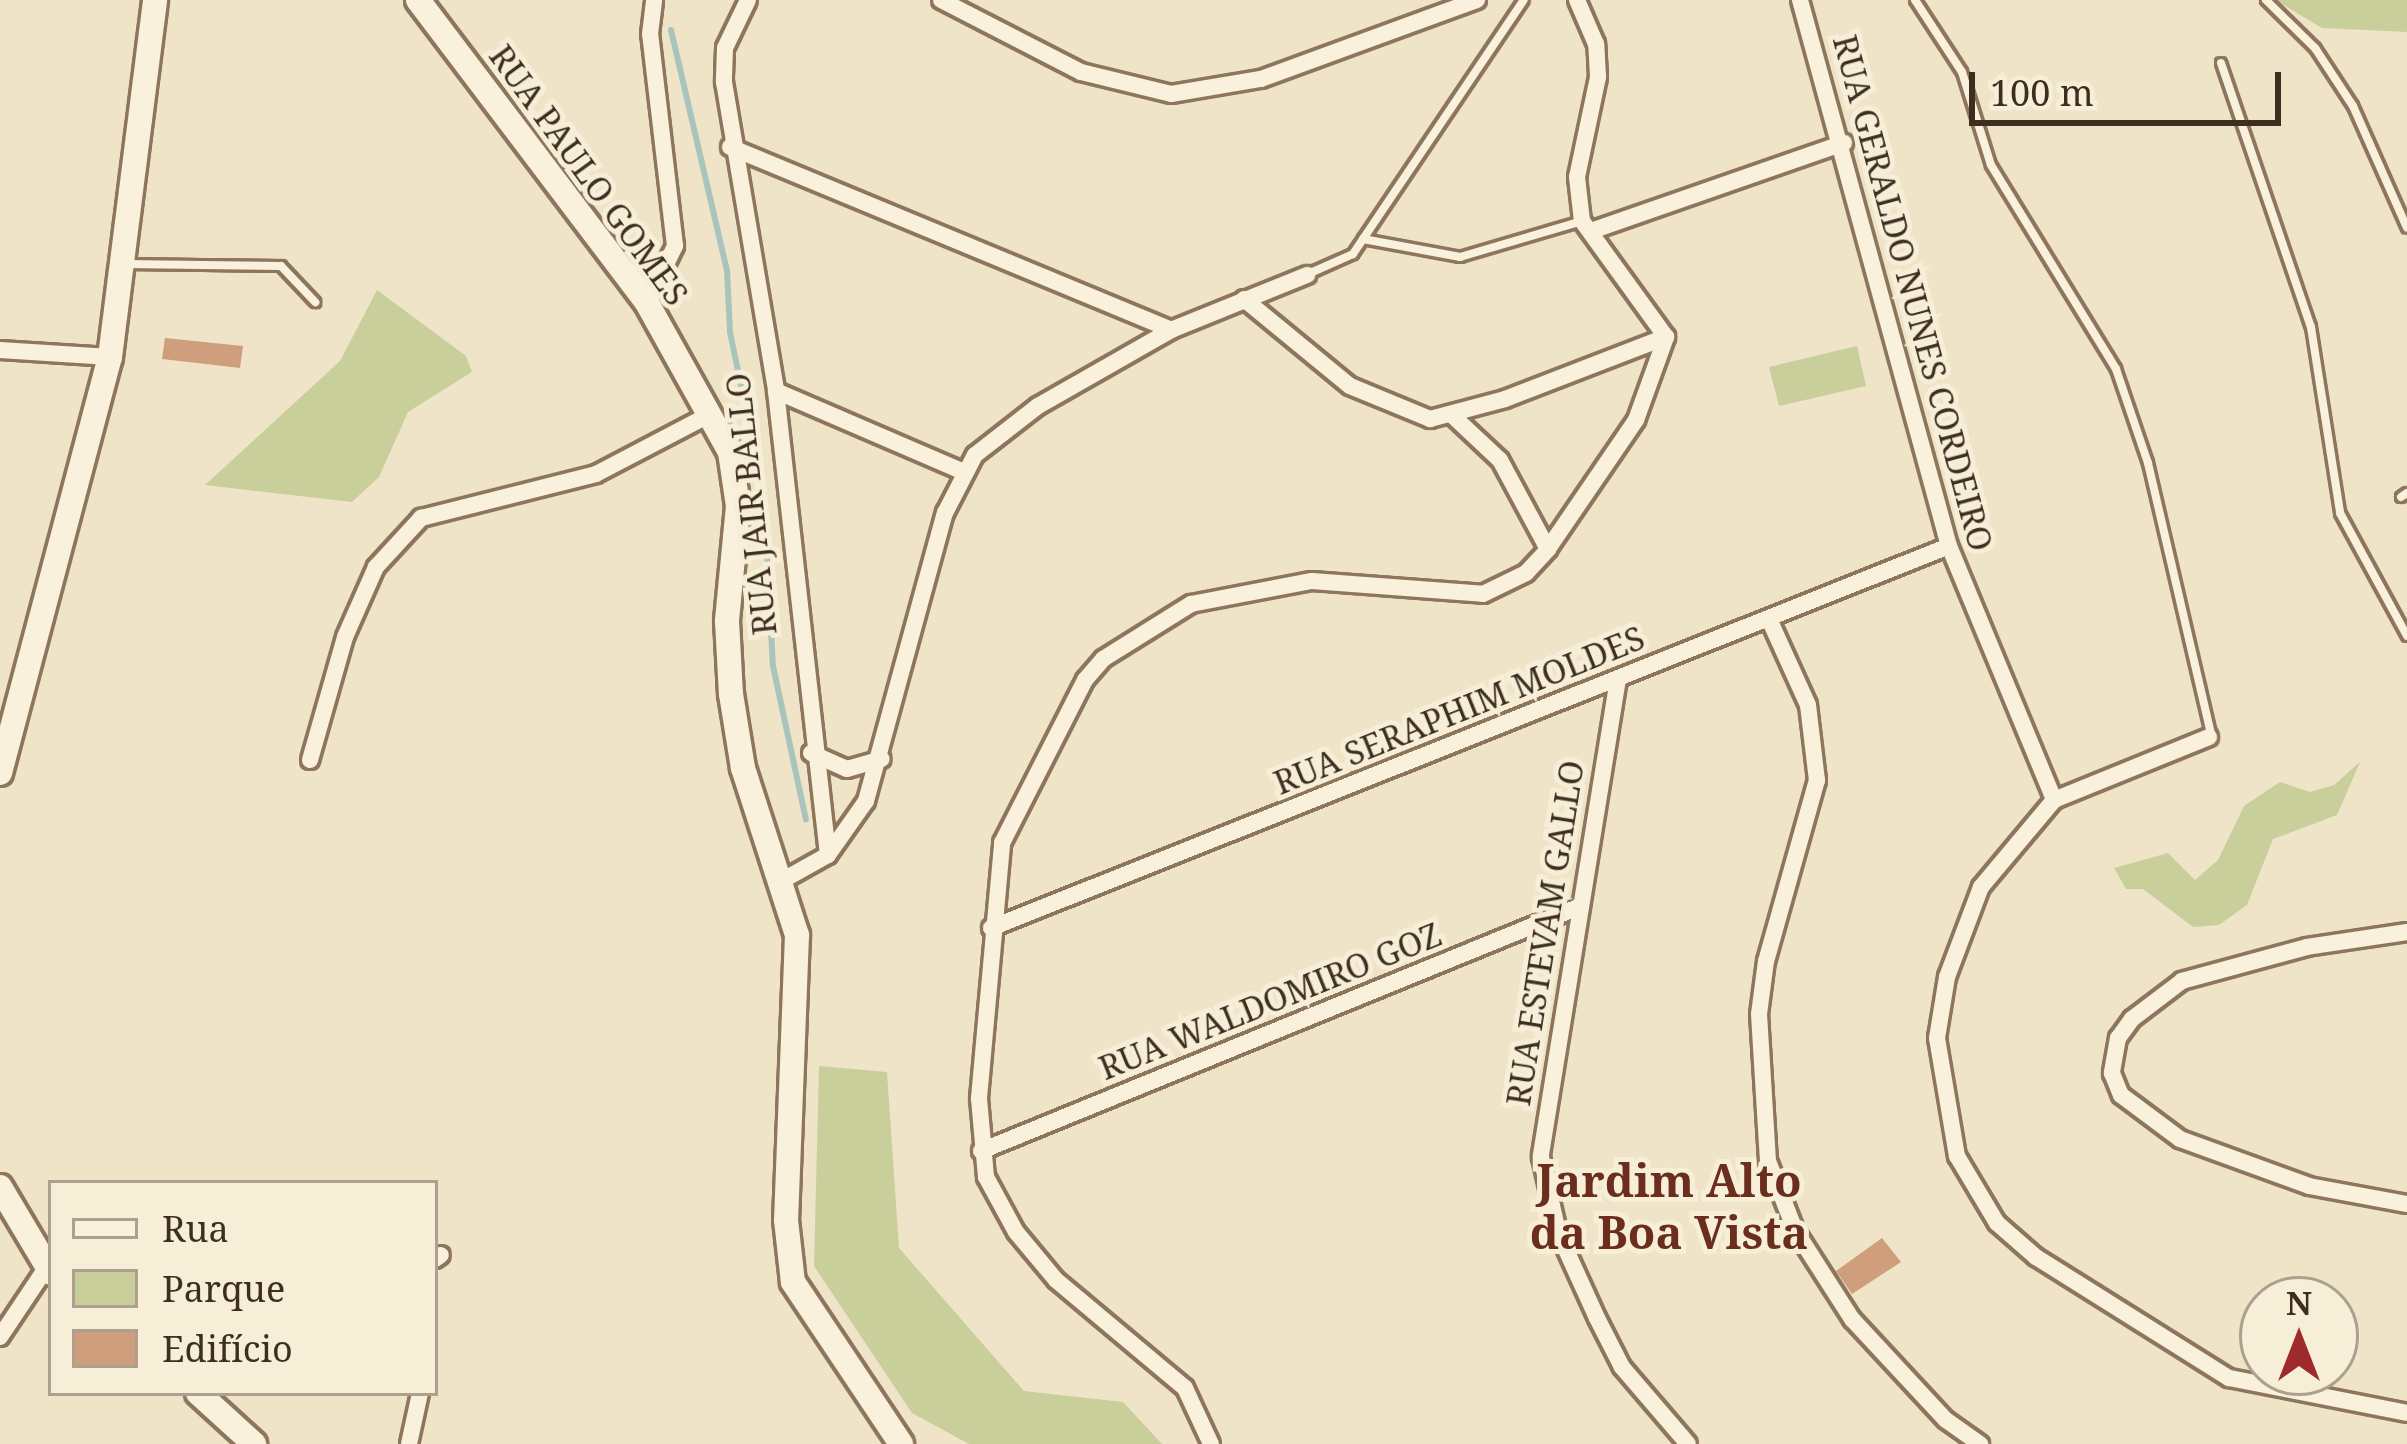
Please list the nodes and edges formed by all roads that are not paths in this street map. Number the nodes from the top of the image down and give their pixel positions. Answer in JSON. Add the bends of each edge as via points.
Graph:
{"nodes":[{"id":1,"x":155,"y":0,"type":"edge"},
{"id":2,"x":418,"y":0,"type":"edge"},
{"id":3,"x":654,"y":0,"type":"edge"},
{"id":4,"x":748,"y":0,"type":"edge"},
{"id":5,"x":940,"y":0,"type":"edge"},
{"id":6,"x":1478,"y":0,"type":"edge"},
{"id":7,"x":1524,"y":0,"type":"edge"},
{"id":8,"x":1577,"y":0,"type":"edge"},
{"id":9,"x":1800,"y":0,"type":"edge"},
{"id":10,"x":1915,"y":0,"type":"edge"},
{"id":11,"x":2266,"y":0,"type":"edge"},
{"id":12,"x":2222,"y":63,"type":"dead end"},
{"id":13,"x":1844,"y":143,"type":"junction"},
{"id":14,"x":730,"y":147,"type":"junction"},
{"id":15,"x":1586,"y":226,"type":"junction"},
{"id":16,"x":2407,"y":229,"type":"edge"},
{"id":17,"x":1363,"y":238,"type":"junction"},
{"id":18,"x":122,"y":263,"type":"junction"},
{"id":19,"x":1307,"y":275,"type":"joint"},
{"id":20,"x":1244,"y":299,"type":"junction"},
{"id":21,"x":315,"y":302,"type":"dead end"},
{"id":22,"x":647,"y":303,"type":"junction"},
{"id":23,"x":1172,"y":329,"type":"junction"},
{"id":24,"x":1666,"y":338,"type":"junction"},
{"id":25,"x":0,"y":350,"type":"edge"},
{"id":26,"x":110,"y":357,"type":"junction"},
{"id":27,"x":776,"y":391,"type":"junction"},
{"id":28,"x":709,"y":415,"type":"junction"},
{"id":29,"x":1454,"y":417,"type":"junction"},
{"id":30,"x":962,"y":471,"type":"junction"},
{"id":31,"x":1948,"y":546,"type":"junction"},
{"id":32,"x":1549,"y":549,"type":"junction"},
{"id":33,"x":1768,"y":619,"type":"junction"},
{"id":34,"x":2407,"y":636,"type":"edge"},
{"id":35,"x":1618,"y":679,"type":"junction"},
{"id":36,"x":2209,"y":737,"type":"joint"},
{"id":37,"x":811,"y":753,"type":"junction"},
{"id":38,"x":882,"y":759,"type":"junction"},
{"id":39,"x":310,"y":760,"type":"dead end"},
{"id":40,"x":0,"y":773,"type":"edge"},
{"id":41,"x":2054,"y":800,"type":"junction"},
{"id":42,"x":828,"y":856,"type":"junction"},
{"id":43,"x":785,"y":879,"type":"junction"},
{"id":44,"x":1581,"y":906,"type":"junction"},
{"id":45,"x":991,"y":928,"type":"junction"},
{"id":46,"x":2407,"y":932,"type":"edge"},
{"id":47,"x":981,"y":1151,"type":"junction"},
{"id":48,"x":0,"y":1187,"type":"edge"},
{"id":49,"x":2407,"y":1204,"type":"edge"},
{"id":50,"x":48,"y":1270,"type":"edge"},
{"id":51,"x":0,"y":1337,"type":"edge"},
{"id":52,"x":202,"y":1396,"type":"edge"},
{"id":53,"x":419,"y":1396,"type":"edge"},
{"id":54,"x":2407,"y":1413,"type":"edge"},
{"id":55,"x":254,"y":1444,"type":"edge"},
{"id":56,"x":410,"y":1444,"type":"edge"},
{"id":57,"x":901,"y":1444,"type":"edge"},
{"id":58,"x":1211,"y":1444,"type":"edge"},
{"id":59,"x":1688,"y":1444,"type":"edge"},
{"id":60,"x":1980,"y":1444,"type":"edge"}],
"edges":[{"from":1,"to":18,"type":"main road"},
{"from":2,"to":22,"type":"main road","name":"RUA PAULO GOMES"},
{"from":3,"to":22,"type":"street","via":[[650,34],[675,246]]},
{"from":4,"to":14,"type":"street","name":"RUA JAIR BALLO","via":[[725,48]]},
{"from":5,"to":6,"type":"street","via":[[1081,72],[1171,94],[1261,79]]},
{"from":7,"to":17,"type":"lane"},
{"from":8,"to":15,"type":"street","via":[[1597,44],[1577,177]]},
{"from":9,"to":13,"type":"street","name":"RUA GERALDO NUNES CORDEIRO"},
{"from":10,"to":36,"type":"lane","via":[[1962,72],[1991,165],[2116,369],[2153,484]]},
{"from":11,"to":16,"type":"lane","via":[[2315,48],[2353,106]]},
{"from":12,"to":34,"type":"lane","via":[[2311,327],[2340,513]]},
{"from":13,"to":15,"type":"street"},
{"from":13,"to":31,"type":"street","name":"RUA GERALDO NUNES CORDEIRO","via":[[1894,361]]},
{"from":14,"to":23,"type":"street"},
{"from":14,"to":27,"type":"street","name":"RUA JAIR BALLO"},
{"from":15,"to":17,"type":"lane","via":[[1460,257]]},
{"from":15,"to":24,"type":"street"},
{"from":17,"to":19,"type":"lane","via":[[1353,254]]},
{"from":18,"to":21,"type":"lane","via":[[281,266]]},
{"from":18,"to":26,"type":"main road"},
{"from":19,"to":20,"type":"street"},
{"from":20,"to":23,"type":"street"},
{"from":20,"to":29,"type":"street","via":[[1379,404],[1408,416]]},
{"from":22,"to":28,"type":"main road","name":"RUA PAULO GOMES"},
{"from":23,"to":30,"type":"street","via":[[1038,406]]},
{"from":24,"to":29,"type":"street"},
{"from":24,"to":32,"type":"street","via":[[1636,420]]},
{"from":25,"to":26,"type":"street"},
{"from":26,"to":40,"type":"main road"},
{"from":27,"to":30,"type":"street"},
{"from":27,"to":37,"type":"street","name":"RUA JAIR BALLO"},
{"from":28,"to":39,"type":"street","via":[[640,457],[441,508],[399,537],[345,638]]},
{"from":28,"to":43,"type":"main road","name":"RUA PAULO GOMES","via":[[730,452],[738,506],[727,622],[742,768]]},
{"from":29,"to":32,"type":"street","via":[[1500,460]]},
{"from":30,"to":38,"type":"street"},
{"from":31,"to":33,"type":"street","name":"RUA SERAPHIM MOLDES"},
{"from":31,"to":41,"type":"street","name":"RUA GERALDO NUNES CORDEIRO"},
{"from":32,"to":45,"type":"street","via":[[1507,585],[1460,598],[1312,580],[1231,591],[1191,604],[1103,659],[1071,700],[1014,812]]},
{"from":33,"to":35,"type":"street","name":"RUA SERAPHIM MOLDES"},
{"from":33,"to":60,"type":"street","via":[[1808,706],[1817,780],[1759,1014],[1768,1161],[1795,1230],[1852,1318],[1946,1420]]},
{"from":35,"to":44,"type":"street","name":"RUA ESTEVAM GALLO"},
{"from":35,"to":45,"type":"street","name":"RUA SERAPHIM MOLDES"},
{"from":36,"to":41,"type":"street"},
{"from":37,"to":38,"type":"street","via":[[847,770]]},
{"from":37,"to":42,"type":"street","name":"RUA JAIR BALLO"},
{"from":38,"to":42,"type":"street","via":[[866,801]]},
{"from":41,"to":54,"type":"street","via":[[1981,887],[1947,977],[1937,1038],[1941,1098],[1974,1192],[2036,1257],[2229,1378]]},
{"from":42,"to":43,"type":"street"},
{"from":43,"to":57,"type":"main road","via":[[797,935],[786,1220],[793,1282]]},
{"from":44,"to":47,"type":"street","name":"RUA WALDOMIRO GOZ"},
{"from":44,"to":59,"type":"street","name":"RUA ESTEVAM GALLO","via":[[1546,1100],[1544,1189],[1622,1367]]},
{"from":45,"to":47,"type":"street"},
{"from":46,"to":49,"type":"street","via":[[2307,947],[2182,981],[2150,1000],[2118,1038],[2112,1073],[2121,1095],[2180,1139],[2309,1186]]},
{"from":47,"to":58,"type":"street","via":[[1016,1232],[1056,1280],[1185,1388]]},
{"from":48,"to":50,"type":"main road"},
{"from":50,"to":51,"type":"street"},
{"from":52,"to":55,"type":"main road"},
{"from":53,"to":56,"type":"street"}]}
